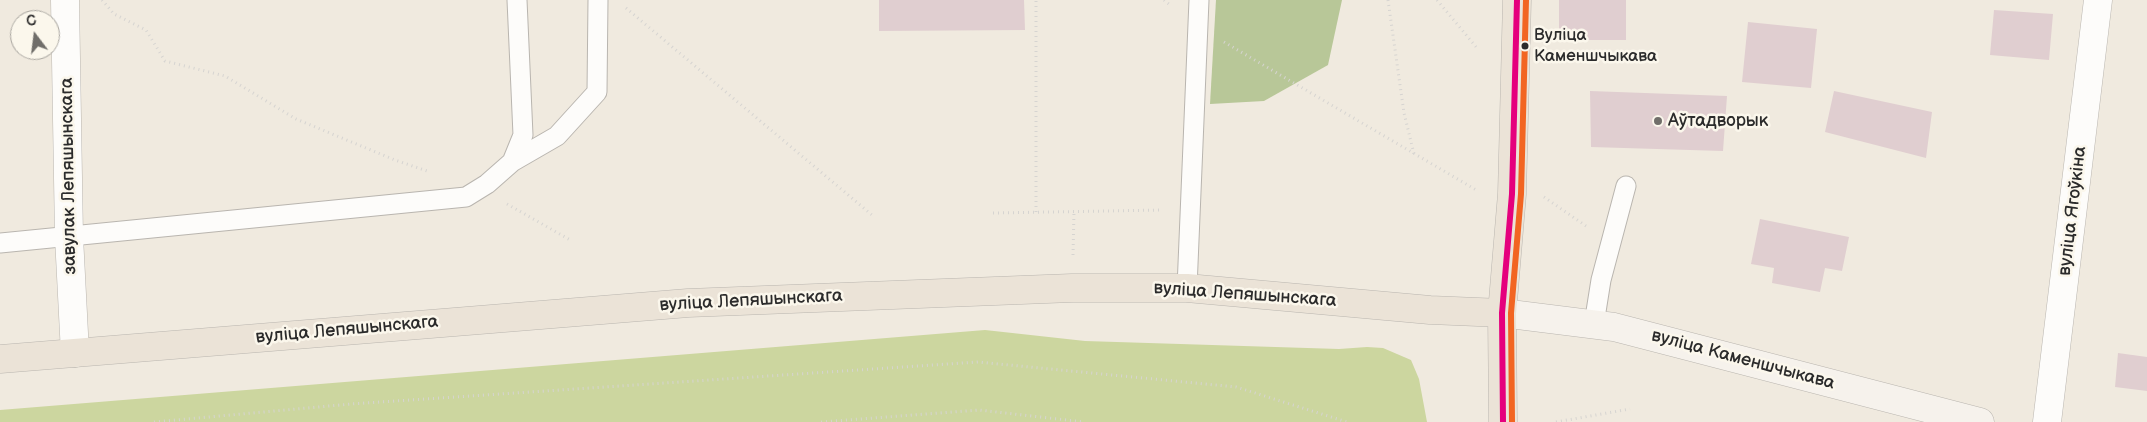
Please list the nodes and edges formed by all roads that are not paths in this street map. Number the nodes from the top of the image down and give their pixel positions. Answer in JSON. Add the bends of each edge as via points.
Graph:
{"nodes":[{"id":1,"x":65,"y":0,"type":"edge"},
{"id":2,"x":517,"y":0,"type":"edge"},
{"id":3,"x":598,"y":0,"type":"edge"},
{"id":4,"x":1199,"y":0,"type":"edge"},
{"id":5,"x":1516,"y":0,"type":"edge"},
{"id":6,"x":2098,"y":0,"type":"edge"},
{"id":7,"x":512,"y":162,"type":"junction"},
{"id":8,"x":1626,"y":186,"type":"dead end"},
{"id":9,"x":69,"y":237,"type":"junction"},
{"id":10,"x":0,"y":243,"type":"edge"},
{"id":11,"x":1187,"y":288,"type":"junction"},
{"id":12,"x":1502,"y":313,"type":"junction"},
{"id":13,"x":1594,"y":324,"type":"junction"},
{"id":14,"x":75,"y":352,"type":"junction"},
{"id":15,"x":0,"y":359,"type":"edge"},
{"id":16,"x":1503,"y":422,"type":"edge"},
{"id":17,"x":1980,"y":422,"type":"edge"},
{"id":18,"x":2047,"y":422,"type":"edge"}],
"edges":[{"from":1,"to":9,"type":"street","name":"завулак Лепяшынскага"},
{"from":2,"to":7,"type":"lane","via":[[523,135]]},
{"from":3,"to":7,"type":"lane","via":[[597,92],[558,136]]},
{"from":4,"to":11,"type":"lane"},
{"from":5,"to":12,"type":"main road","via":[[1512,194]]},
{"from":6,"to":18,"type":"street","name":"вуліца Ягоўкіна"},
{"from":7,"to":9,"type":"lane","via":[[466,197]]},
{"from":8,"to":13,"type":"lane","via":[[1601,280]]},
{"from":9,"to":10,"type":"lane"},
{"from":9,"to":14,"type":"street","name":"завулак Лепяшынскага"},
{"from":11,"to":12,"type":"main road","name":"вуліца Лепяшынскага","via":[[1430,310]]},
{"from":11,"to":14,"type":"main road","name":"вуліца Лепяшынскага","via":[[1072,288],[688,303]]},
{"from":12,"to":13,"type":"street","name":"вуліца Каменшчыкава"},
{"from":12,"to":16,"type":"main road"},
{"from":13,"to":17,"type":"street","name":"вуліца Каменшчыкава"},
{"from":14,"to":15,"type":"main road","name":"вуліца Лепяшынскага"}]}
